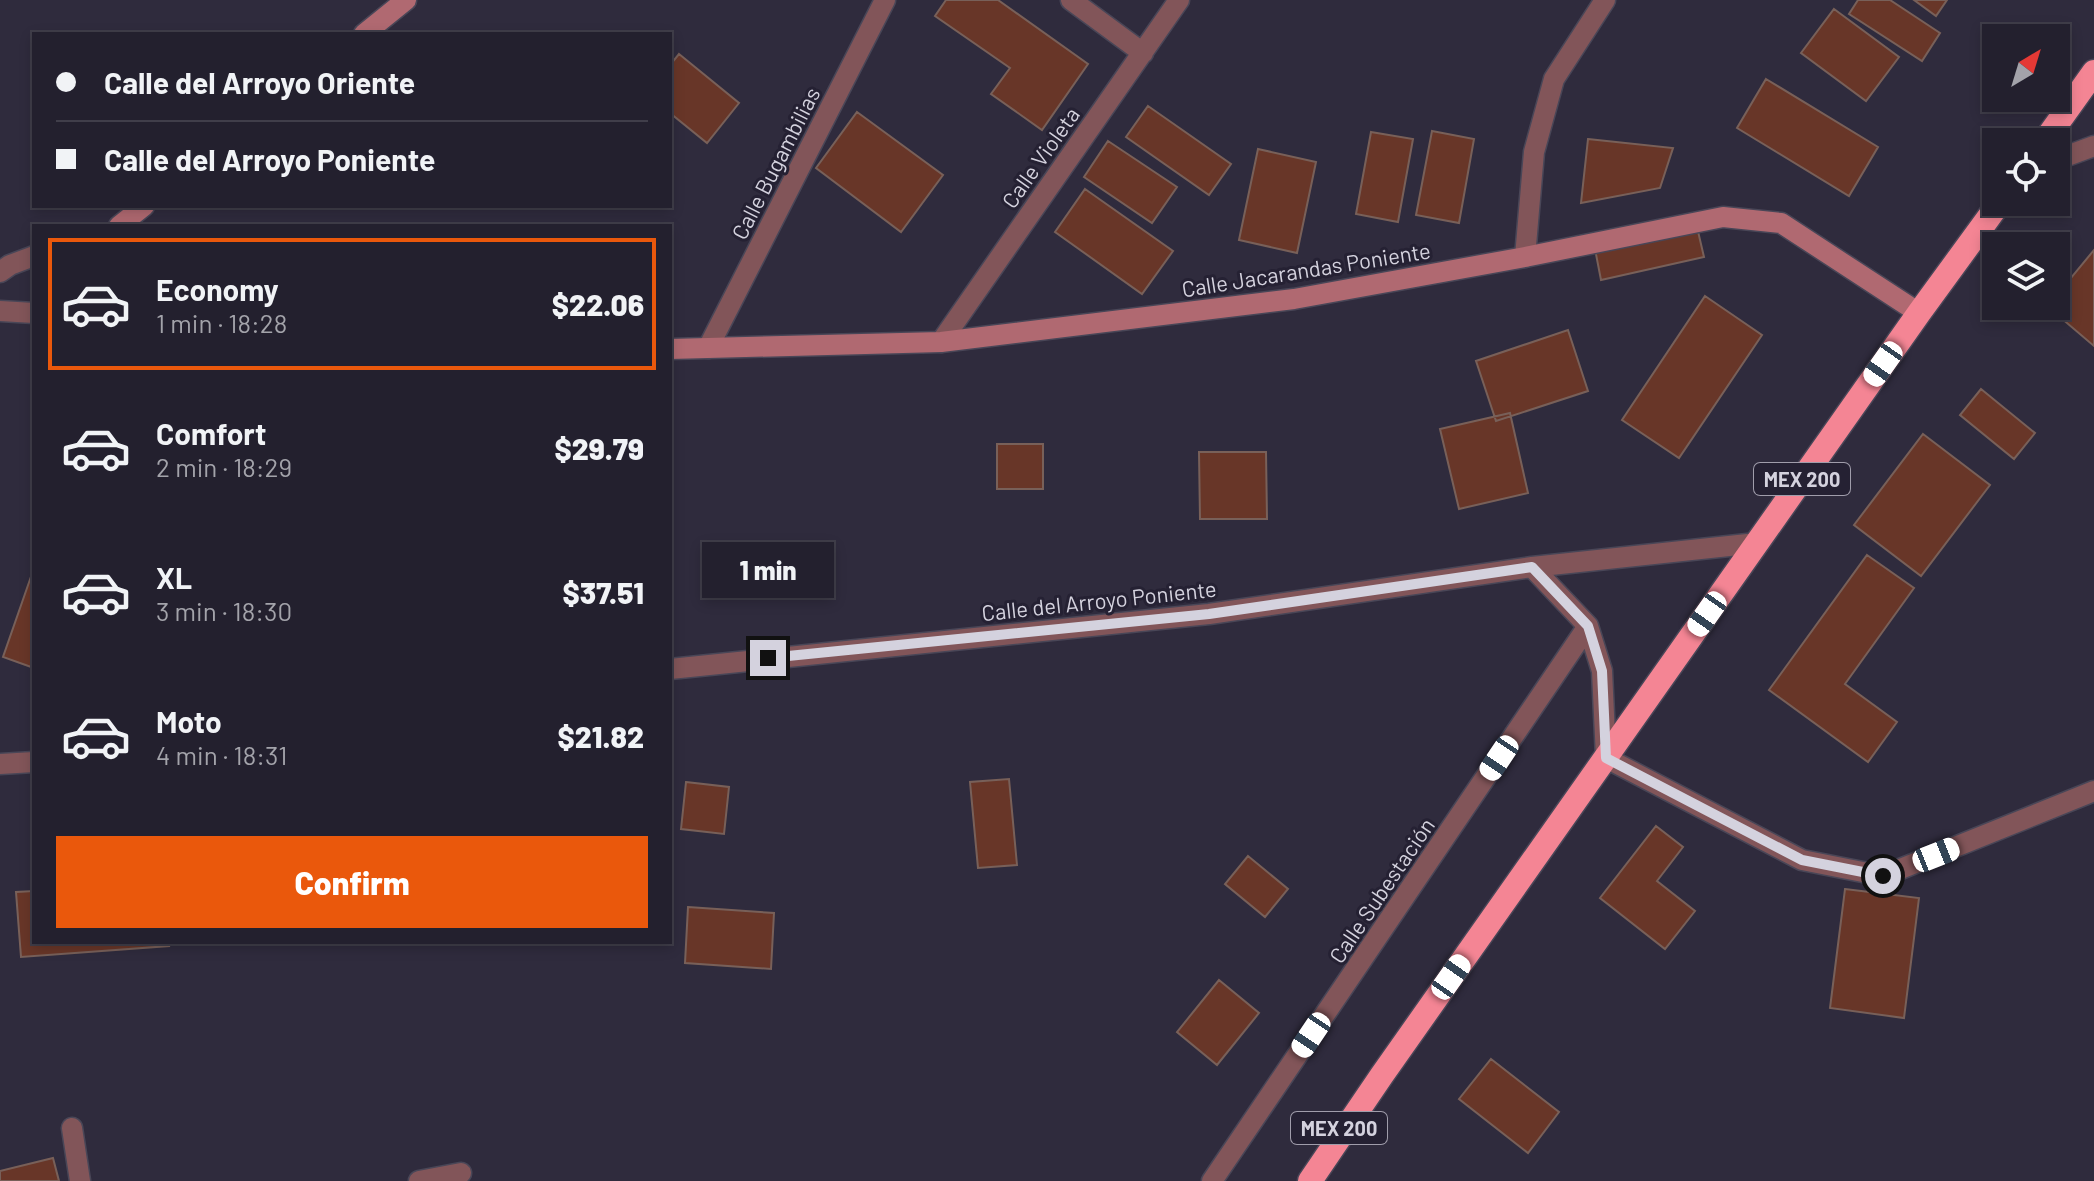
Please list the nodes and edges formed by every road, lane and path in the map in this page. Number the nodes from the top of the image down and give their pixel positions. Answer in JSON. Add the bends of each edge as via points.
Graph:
{"nodes":[{"id":1,"x":406,"y":0,"type":"edge"},
{"id":2,"x":885,"y":0,"type":"edge"},
{"id":3,"x":1071,"y":0,"type":"edge"},
{"id":4,"x":1179,"y":0,"type":"edge"},
{"id":5,"x":1605,"y":0,"type":"edge"},
{"id":6,"x":366,"y":32,"type":"edge"},
{"id":7,"x":1143,"y":53,"type":"junction"},
{"id":8,"x":2094,"y":72,"type":"edge"},
{"id":9,"x":2054,"y":128,"type":"edge"},
{"id":10,"x":2094,"y":146,"type":"edge"},
{"id":11,"x":2070,"y":155,"type":"edge"},
{"id":12,"x":141,"y":208,"type":"edge"},
{"id":13,"x":1990,"y":216,"type":"edge"},
{"id":14,"x":119,"y":224,"type":"edge"},
{"id":15,"x":32,"y":257,"type":"edge"},
{"id":16,"x":1525,"y":257,"type":"junction"},
{"id":17,"x":0,"y":272,"type":"edge"},
{"id":18,"x":0,"y":311,"type":"edge"},
{"id":19,"x":32,"y":313,"type":"edge"},
{"id":20,"x":1919,"y":313,"type":"junction"},
{"id":21,"x":941,"y":342,"type":"junction"},
{"id":22,"x":708,"y":348,"type":"junction"},
{"id":23,"x":672,"y":349,"type":"edge"},
{"id":24,"x":1757,"y":543,"type":"junction"},
{"id":25,"x":1532,"y":567,"type":"junction"},
{"id":26,"x":1588,"y":626,"type":"junction"},
{"id":27,"x":672,"y":669,"type":"edge"},
{"id":28,"x":1606,"y":758,"type":"junction"},
{"id":29,"x":32,"y":762,"type":"edge"},
{"id":30,"x":0,"y":764,"type":"edge"},
{"id":31,"x":2094,"y":791,"type":"edge"},
{"id":32,"x":1382,"y":1075,"type":"junction"},
{"id":33,"x":72,"y":1128,"type":"dead end"},
{"id":34,"x":461,"y":1173,"type":"dead end"},
{"id":35,"x":80,"y":1181,"type":"edge"},
{"id":36,"x":419,"y":1181,"type":"edge"},
{"id":37,"x":1212,"y":1181,"type":"edge"},
{"id":38,"x":1297,"y":1181,"type":"edge"},
{"id":39,"x":1310,"y":1181,"type":"edge"}],
"edges":[{"from":1,"to":6,"type":"street"},
{"from":2,"to":22,"type":"street","name":"Calle Bugambilias"},
{"from":3,"to":7,"type":"street"},
{"from":4,"to":7,"type":"street","name":"Calle Violeta"},
{"from":5,"to":16,"type":"street","via":[[1554,79],[1534,152]]},
{"from":7,"to":21,"type":"street","name":"Calle Violeta"},
{"from":8,"to":9,"type":"highway"},
{"from":10,"to":11,"type":"street"},
{"from":12,"to":14,"type":"street"},
{"from":13,"to":20,"type":"highway","number":"MEX 200"},
{"from":15,"to":17,"type":"street"},
{"from":16,"to":20,"type":"street","name":"Calle Jacarandas Poniente","via":[[1723,217],[1781,223]]},
{"from":16,"to":21,"type":"street","name":"Calle Jacarandas Poniente","via":[[1294,299]]},
{"from":18,"to":19,"type":"street"},
{"from":20,"to":24,"type":"highway","number":"MEX 200"},
{"from":21,"to":22,"type":"street","name":"Calle Jacarandas Poniente"},
{"from":22,"to":23,"type":"street","name":"Calle Jacarandas Poniente"},
{"from":24,"to":25,"type":"street","name":"Calle del Arroyo Poniente"},
{"from":24,"to":28,"type":"highway","number":"MEX 200"},
{"from":25,"to":26,"type":"street"},
{"from":25,"to":27,"type":"street","name":"Calle del Arroyo Poniente","via":[[1209,614]]},
{"from":26,"to":28,"type":"street","via":[[1602,671]]},
{"from":26,"to":37,"type":"street","name":"Calle Subestación"},
{"from":28,"to":31,"type":"street","via":[[1802,860],[1883,876]]},
{"from":28,"to":32,"type":"highway","number":"MEX 200"},
{"from":29,"to":30,"type":"street"},
{"from":32,"to":38,"type":"highway","number":"MEX 200"},
{"from":32,"to":39,"type":"highway","number":"MEX 200"},
{"from":33,"to":35,"type":"street"},
{"from":34,"to":36,"type":"street"}]}
